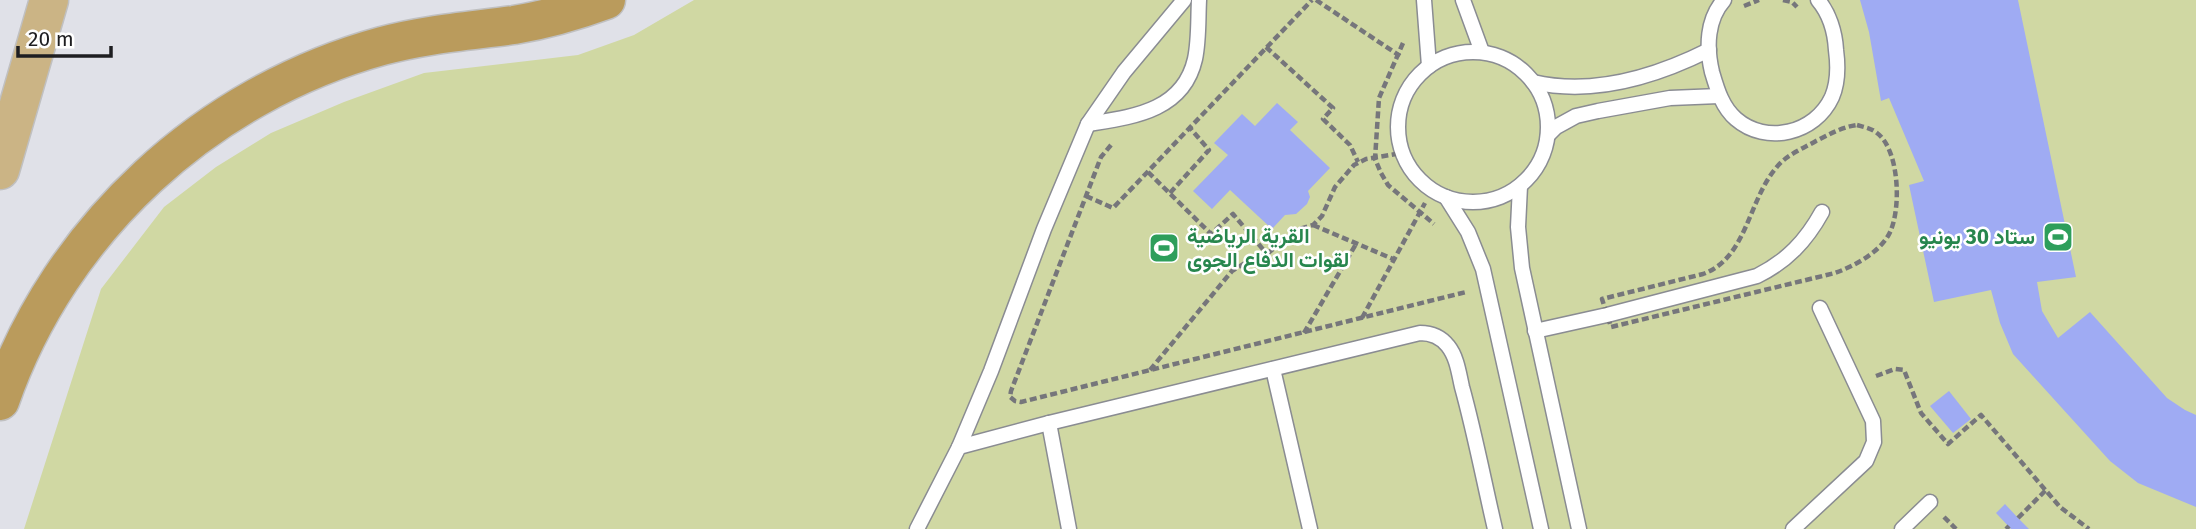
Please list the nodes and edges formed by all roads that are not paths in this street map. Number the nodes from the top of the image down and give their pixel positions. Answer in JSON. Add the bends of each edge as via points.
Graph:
{"nodes":[{"id":1,"x":49,"y":0,"type":"edge"},
{"id":2,"x":606,"y":0,"type":"edge"},
{"id":3,"x":1184,"y":0,"type":"edge"},
{"id":4,"x":1199,"y":0,"type":"edge"},
{"id":5,"x":1424,"y":0,"type":"edge"},
{"id":6,"x":1463,"y":0,"type":"edge"},
{"id":7,"x":1724,"y":0,"type":"edge"},
{"id":8,"x":1818,"y":0,"type":"edge"},
{"id":9,"x":1709,"y":50,"type":"junction"},
{"id":10,"x":1482,"y":52,"type":"junction"},
{"id":11,"x":1425,"y":68,"type":"junction"},
{"id":12,"x":1533,"y":82,"type":"junction"},
{"id":13,"x":1719,"y":96,"type":"junction"},
{"id":14,"x":1088,"y":124,"type":"junction"},
{"id":15,"x":1548,"y":135,"type":"junction"},
{"id":16,"x":0,"y":170,"type":"edge"},
{"id":17,"x":1520,"y":186,"type":"junction"},
{"id":18,"x":1446,"y":197,"type":"junction"},
{"id":19,"x":1822,"y":212,"type":"dead end"},
{"id":20,"x":1821,"y":308,"type":"dead end"},
{"id":21,"x":1535,"y":331,"type":"junction"},
{"id":22,"x":1273,"y":369,"type":"junction"},
{"id":23,"x":0,"y":401,"type":"edge"},
{"id":24,"x":1049,"y":423,"type":"junction"},
{"id":25,"x":959,"y":447,"type":"junction"},
{"id":26,"x":1930,"y":502,"type":"dead end"},
{"id":27,"x":917,"y":529,"type":"edge"},
{"id":28,"x":1069,"y":529,"type":"edge"},
{"id":29,"x":1310,"y":529,"type":"edge"},
{"id":30,"x":1495,"y":529,"type":"edge"},
{"id":31,"x":1541,"y":529,"type":"edge"},
{"id":32,"x":1579,"y":529,"type":"edge"},
{"id":33,"x":1793,"y":529,"type":"edge"},
{"id":34,"x":1902,"y":529,"type":"edge"}],
"edges":[{"from":1,"to":16,"type":"main road"},
{"from":2,"to":23,"type":"highway","via":[[550,18],[431,35],[336,60],[247,102],[205,129],[139,183],[97,228],[24,341]]},
{"from":3,"to":14,"type":"lane"},
{"from":4,"to":14,"type":"lane","via":[[1194,63],[1181,89],[1152,111]]},
{"from":5,"to":11,"type":"lane"},
{"from":6,"to":10,"type":"lane"},
{"from":7,"to":9,"type":"lane","via":[[1713,16]]},
{"from":8,"to":13,"type":"lane","via":[[1828,16],[1837,57],[1834,91],[1822,112],[1793,131],[1762,132],[1736,119]]},
{"from":9,"to":12,"type":"lane","via":[[1669,68],[1596,86],[1564,88]]},
{"from":9,"to":13,"type":"lane"},
{"from":10,"to":11,"type":"lane","via":[[1454,54]]},
{"from":10,"to":12,"type":"lane","via":[[1507,60]]},
{"from":11,"to":18,"type":"lane","via":[[1404,95],[1397,123],[1402,153],[1413,173]]},
{"from":12,"to":15,"type":"lane","via":[[1547,113]]},
{"from":13,"to":15,"type":"lane","via":[[1670,98],[1576,116]]},
{"from":14,"to":25,"type":"lane"},
{"from":15,"to":17,"type":"lane","via":[[1539,163]]},
{"from":17,"to":18,"type":"lane","via":[[1497,198],[1471,202]]},
{"from":17,"to":21,"type":"lane","via":[[1519,247]]},
{"from":18,"to":31,"type":"lane","via":[[1468,232],[1483,269]]},
{"from":19,"to":21,"type":"lane","via":[[1802,243],[1757,276]]},
{"from":20,"to":33,"type":"lane","via":[[1873,421],[1874,442],[1858,469]]},
{"from":21,"to":32,"type":"lane"},
{"from":22,"to":24,"type":"lane"},
{"from":22,"to":29,"type":"lane"},
{"from":22,"to":30,"type":"lane","via":[[1411,334],[1439,337],[1455,360]]},
{"from":24,"to":25,"type":"lane"},
{"from":24,"to":28,"type":"lane"},
{"from":25,"to":27,"type":"lane"},
{"from":26,"to":34,"type":"lane"}]}
